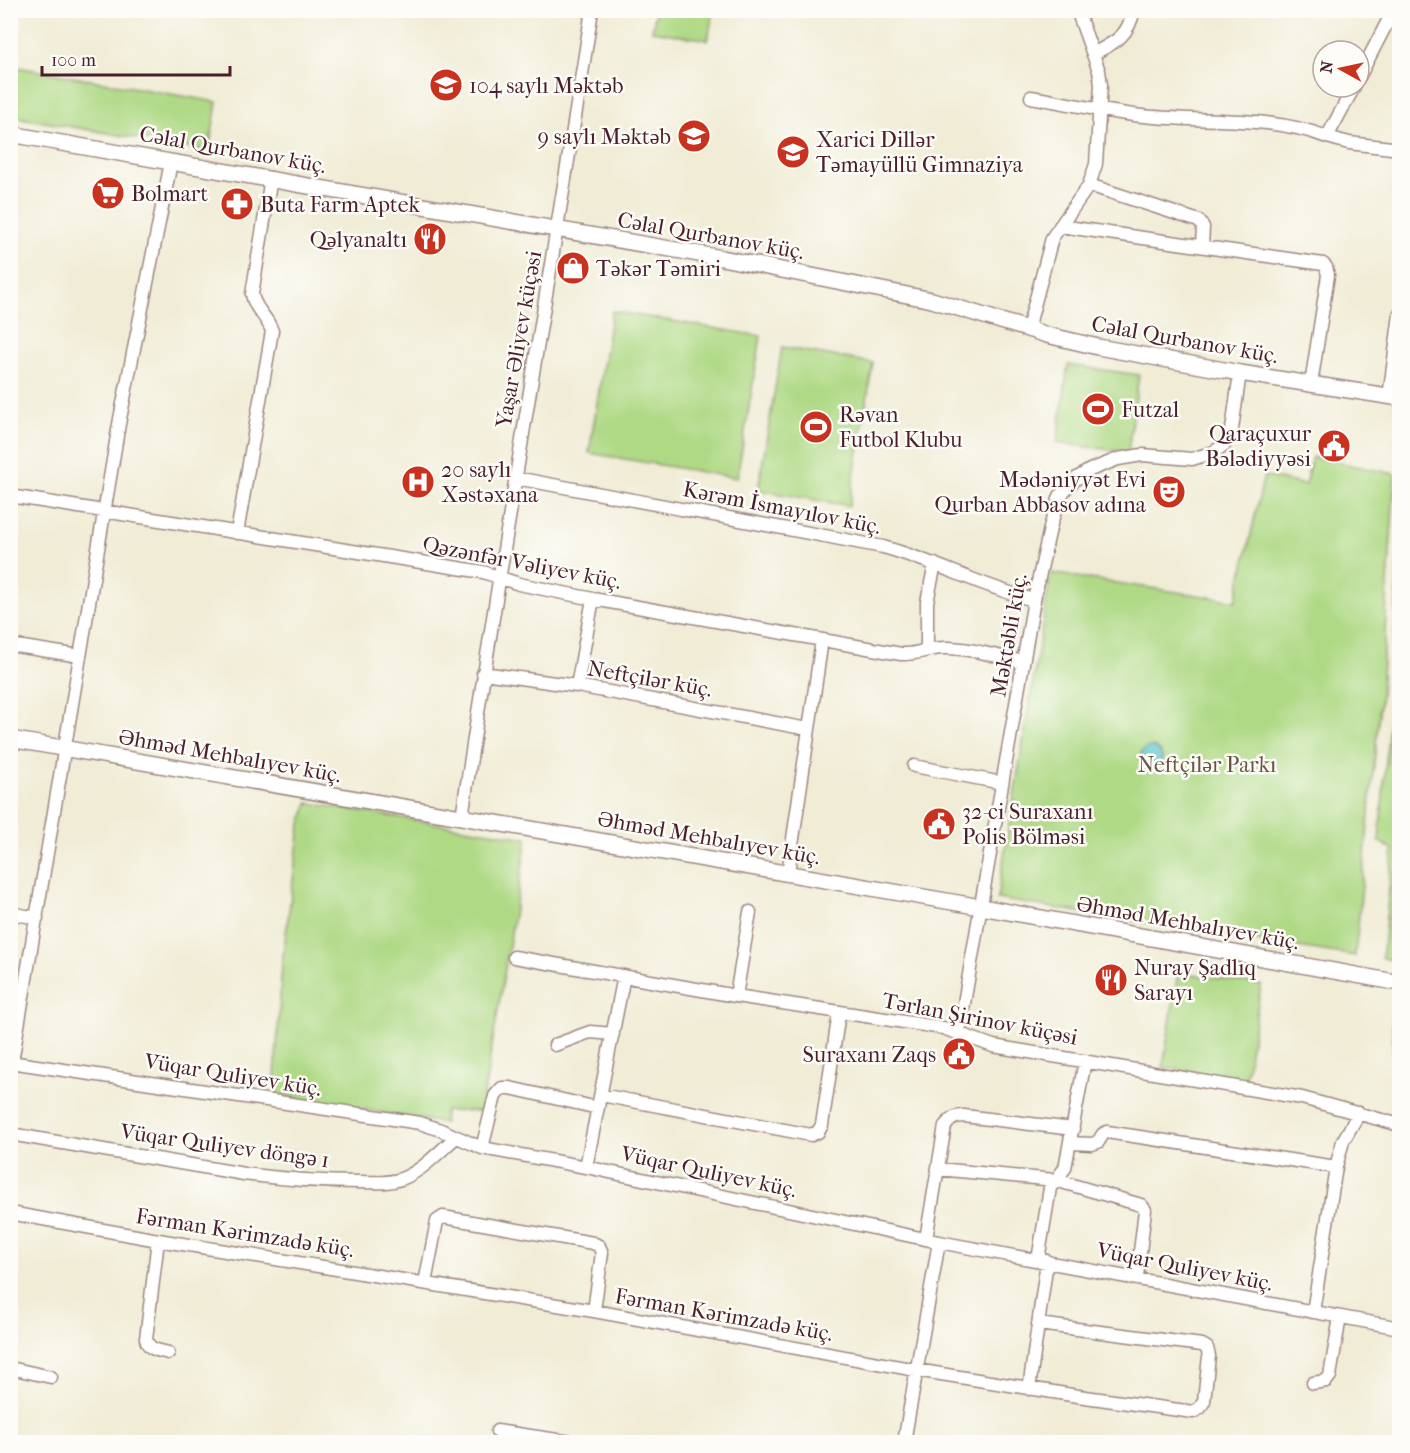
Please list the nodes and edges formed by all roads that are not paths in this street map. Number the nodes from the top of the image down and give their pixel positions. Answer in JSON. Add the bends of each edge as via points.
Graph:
{"nodes":[{"id":1,"x":592,"y":10,"type":"edge"},
{"id":2,"x":1077,"y":10,"type":"edge"},
{"id":3,"x":1134,"y":10,"type":"edge"},
{"id":4,"x":1400,"y":11,"type":"edge"},
{"id":5,"x":1093,"y":54,"type":"junction"},
{"id":6,"x":1371,"y":54,"type":"edge"},
{"id":7,"x":1031,"y":97,"type":"dead end"},
{"id":8,"x":1348,"y":99,"type":"edge"},
{"id":9,"x":1100,"y":108,"type":"junction"},
{"id":10,"x":10,"y":134,"type":"edge"},
{"id":11,"x":1327,"y":137,"type":"junction"},
{"id":12,"x":1400,"y":148,"type":"edge"},
{"id":13,"x":171,"y":162,"type":"junction"},
{"id":14,"x":271,"y":178,"type":"junction"},
{"id":15,"x":1089,"y":185,"type":"junction"},
{"id":16,"x":1060,"y":226,"type":"junction"},
{"id":17,"x":558,"y":230,"type":"junction"},
{"id":18,"x":1202,"y":246,"type":"junction"},
{"id":19,"x":1400,"y":314,"type":"edge"},
{"id":20,"x":1028,"y":329,"type":"junction"},
{"id":21,"x":1240,"y":373,"type":"junction"},
{"id":22,"x":1311,"y":384,"type":"junction"},
{"id":23,"x":1394,"y":398,"type":"edge"},
{"id":24,"x":516,"y":478,"type":"junction"},
{"id":25,"x":10,"y":496,"type":"edge"},
{"id":26,"x":104,"y":511,"type":"junction"},
{"id":27,"x":237,"y":533,"type":"junction"},
{"id":28,"x":935,"y":564,"type":"junction"},
{"id":29,"x":500,"y":577,"type":"junction"},
{"id":30,"x":593,"y":599,"type":"junction"},
{"id":31,"x":1034,"y":600,"type":"junction"},
{"id":32,"x":822,"y":640,"type":"junction"},
{"id":33,"x":10,"y":645,"type":"edge"},
{"id":34,"x":927,"y":650,"type":"junction"},
{"id":35,"x":80,"y":656,"type":"junction"},
{"id":36,"x":1023,"y":662,"type":"junction"},
{"id":37,"x":483,"y":673,"type":"junction"},
{"id":38,"x":577,"y":686,"type":"junction"},
{"id":39,"x":808,"y":729,"type":"junction"},
{"id":40,"x":10,"y":739,"type":"edge"},
{"id":41,"x":64,"y":749,"type":"junction"},
{"id":42,"x":914,"y":766,"type":"dead end"},
{"id":43,"x":1002,"y":783,"type":"junction"},
{"id":44,"x":462,"y":817,"type":"junction"},
{"id":45,"x":788,"y":873,"type":"junction"},
{"id":46,"x":981,"y":907,"type":"junction"},
{"id":47,"x":750,"y":912,"type":"dead end"},
{"id":48,"x":10,"y":913,"type":"edge"},
{"id":49,"x":37,"y":918,"type":"junction"},
{"id":50,"x":514,"y":957,"type":"dead end"},
{"id":51,"x":624,"y":976,"type":"junction"},
{"id":52,"x":1400,"y":983,"type":"edge"},
{"id":53,"x":736,"y":996,"type":"junction"},
{"id":54,"x":839,"y":1013,"type":"junction"},
{"id":55,"x":959,"y":1032,"type":"junction"},
{"id":56,"x":613,"y":1034,"type":"junction"},
{"id":57,"x":555,"y":1045,"type":"dead end"},
{"id":58,"x":1085,"y":1061,"type":"junction"},
{"id":59,"x":11,"y":1062,"type":"edge"},
{"id":60,"x":600,"y":1102,"type":"junction"},
{"id":61,"x":1359,"y":1113,"type":"junction"},
{"id":62,"x":1400,"y":1125,"type":"edge"},
{"id":63,"x":1073,"y":1129,"type":"junction"},
{"id":64,"x":10,"y":1134,"type":"edge"},
{"id":65,"x":456,"y":1137,"type":"junction"},
{"id":66,"x":1071,"y":1143,"type":"junction"},
{"id":67,"x":482,"y":1148,"type":"junction"},
{"id":68,"x":586,"y":1167,"type":"junction"},
{"id":69,"x":1336,"y":1167,"type":"junction"},
{"id":70,"x":938,"y":1169,"type":"junction"},
{"id":71,"x":1055,"y":1180,"type":"junction"},
{"id":72,"x":10,"y":1213,"type":"edge"},
{"id":73,"x":926,"y":1239,"type":"junction"},
{"id":74,"x":158,"y":1240,"type":"junction"},
{"id":75,"x":939,"y":1242,"type":"junction"},
{"id":76,"x":1042,"y":1261,"type":"junction"},
{"id":77,"x":1137,"y":1278,"type":"junction"},
{"id":78,"x":425,"y":1283,"type":"junction"},
{"id":79,"x":594,"y":1311,"type":"junction"},
{"id":80,"x":1313,"y":1312,"type":"junction"},
{"id":81,"x":1340,"y":1317,"type":"junction"},
{"id":82,"x":1038,"y":1324,"type":"junction"},
{"id":83,"x":1400,"y":1328,"type":"edge"},
{"id":84,"x":168,"y":1353,"type":"dead end"},
{"id":85,"x":10,"y":1368,"type":"edge"},
{"id":86,"x":916,"y":1370,"type":"junction"},
{"id":87,"x":51,"y":1377,"type":"dead end"},
{"id":88,"x":1313,"y":1383,"type":"dead end"},
{"id":89,"x":1029,"y":1389,"type":"junction"},
{"id":90,"x":497,"y":1431,"type":"dead end"},
{"id":91,"x":571,"y":1443,"type":"edge"},
{"id":92,"x":904,"y":1443,"type":"edge"}],
"edges":[{"from":1,"to":17,"type":"street","name":"Yaşar Əliyev küçəsi"},
{"from":2,"to":5,"type":"street"},
{"from":3,"to":5,"type":"street","via":[[1127,30],[1118,40]]},
{"from":4,"to":6,"type":"street","via":[[1391,15]]},
{"from":5,"to":9,"type":"street","via":[[1100,71]]},
{"from":7,"to":9,"type":"street"},
{"from":8,"to":11,"type":"street"},
{"from":9,"to":11,"type":"street","via":[[1152,117],[1282,125]]},
{"from":9,"to":15,"type":"street","via":[[1096,164]]},
{"from":10,"to":13,"type":"street","name":"Cəlal Qurbanov küç."},
{"from":11,"to":12,"type":"street"},
{"from":13,"to":14,"type":"street","name":"Cəlal Qurbanov küç."},
{"from":13,"to":26,"type":"street"},
{"from":14,"to":17,"type":"street","name":"Cəlal Qurbanov küç."},
{"from":14,"to":27,"type":"street","via":[[252,294],[253,303],[272,331]]},
{"from":15,"to":16,"type":"street"},
{"from":15,"to":18,"type":"street","via":[[1199,221],[1203,227]]},
{"from":16,"to":18,"type":"street"},
{"from":16,"to":20,"type":"street","via":[[1052,238]]},
{"from":17,"to":20,"type":"street","name":"Cəlal Qurbanov küç.","via":[[922,298]]},
{"from":17,"to":24,"type":"street","name":"Yaşar Əliyev küçəsi"},
{"from":18,"to":22,"type":"street","via":[[1326,267],[1328,275]]},
{"from":19,"to":23,"type":"street"},
{"from":20,"to":21,"type":"street","name":"Cəlal Qurbanov küç.","via":[[1098,347]]},
{"from":21,"to":22,"type":"street","name":"Cəlal Qurbanov küç."},
{"from":21,"to":31,"type":"street","name":"Məktəbli küç.","via":[[1232,429],[1225,444],[1214,452],[1192,459],[1118,459],[1090,470],[1068,486],[1060,496],[1054,516]]},
{"from":22,"to":23,"type":"street","name":"Cəlal Qurbanov küç."},
{"from":24,"to":28,"type":"street","name":"Kərəm İsmayılov küç.","via":[[883,547]]},
{"from":24,"to":29,"type":"street","name":"Yaşar Əliyev küçəsi"},
{"from":25,"to":26,"type":"street","name":"Qəzənfər Vəliyev küç."},
{"from":26,"to":27,"type":"street","name":"Qəzənfər Vəliyev küç."},
{"from":26,"to":35,"type":"street"},
{"from":27,"to":29,"type":"street","name":"Qəzənfər Vəliyev küç."},
{"from":28,"to":31,"type":"street","name":"Kərəm İsmayılov küç.","via":[[983,585]]},
{"from":28,"to":34,"type":"street","via":[[927,602]]},
{"from":29,"to":30,"type":"street","name":"Qəzənfər Vəliyev küç."},
{"from":29,"to":37,"type":"street","name":"Yaşar Əliyev küçəsi"},
{"from":30,"to":32,"type":"street","name":"Qəzənfər Vəliyev küç."},
{"from":30,"to":38,"type":"street"},
{"from":31,"to":36,"type":"street","name":"Məktəbli küç."},
{"from":32,"to":34,"type":"street","name":"Qəzənfər Vəliyev küç.","via":[[902,654]]},
{"from":32,"to":39,"type":"street"},
{"from":33,"to":35,"type":"street"},
{"from":34,"to":36,"type":"street","name":"Qəzənfər Vəliyev küç.","via":[[955,648]]},
{"from":35,"to":41,"type":"street"},
{"from":36,"to":43,"type":"street","name":"Məktəbli küç."},
{"from":37,"to":38,"type":"street","name":"Neftçilər küç."},
{"from":37,"to":44,"type":"street","name":"Yaşar Əliyev küçəsi"},
{"from":38,"to":39,"type":"street","name":"Neftçilər küç."},
{"from":39,"to":45,"type":"street"},
{"from":40,"to":41,"type":"street","name":"Əhməd Mehbalıyev küç."},
{"from":41,"to":44,"type":"street","name":"Əhməd Mehbalıyev küç."},
{"from":41,"to":49,"type":"street"},
{"from":42,"to":43,"type":"street"},
{"from":43,"to":46,"type":"street","name":"Məktəbli küç."},
{"from":44,"to":45,"type":"street","name":"Əhməd Mehbalıyev küç."},
{"from":45,"to":46,"type":"street","name":"Əhməd Mehbalıyev küç."},
{"from":46,"to":52,"type":"street","name":"Əhməd Mehbalıyev küç."},
{"from":46,"to":55,"type":"street","name":"Məktəbli küç."},
{"from":47,"to":53,"type":"street"},
{"from":48,"to":49,"type":"street"},
{"from":49,"to":59,"type":"street"},
{"from":50,"to":51,"type":"street","name":"Tərlan Şirinov küçəsi"},
{"from":51,"to":53,"type":"street","name":"Tərlan Şirinov küçəsi"},
{"from":51,"to":56,"type":"street"},
{"from":53,"to":54,"type":"street","name":"Tərlan Şirinov küçəsi"},
{"from":54,"to":55,"type":"street","name":"Tərlan Şirinov küçəsi"},
{"from":54,"to":60,"type":"street","via":[[818,1132]]},
{"from":55,"to":58,"type":"street","name":"Tərlan Şirinov küçəsi","via":[[993,1046]]},
{"from":56,"to":57,"type":"street","via":[[590,1032]]},
{"from":56,"to":60,"type":"street"},
{"from":58,"to":61,"type":"street","name":"Tərlan Şirinov küçəsi","via":[[1302,1098]]},
{"from":58,"to":63,"type":"street"},
{"from":59,"to":65,"type":"street","name":"Vüqar Quliyev küç.","via":[[420,1123]]},
{"from":60,"to":67,"type":"street","via":[[502,1089],[495,1096]]},
{"from":60,"to":68,"type":"street"},
{"from":61,"to":62,"type":"street","name":"Tərlan Şirinov küçəsi"},
{"from":61,"to":69,"type":"street","via":[[1343,1140]]},
{"from":63,"to":66,"type":"street"},
{"from":63,"to":70,"type":"street","via":[[955,1116],[945,1126]]},
{"from":64,"to":65,"type":"street","name":"Vüqar Quliyev döngə 1","via":[[283,1179],[337,1182],[401,1179]]},
{"from":65,"to":67,"type":"street","name":"Vüqar Quliyev küç."},
{"from":66,"to":69,"type":"street","via":[[1098,1143],[1107,1132]]},
{"from":66,"to":71,"type":"street","via":[[1065,1168]]},
{"from":67,"to":68,"type":"street","name":"Vüqar Quliyev küç."},
{"from":68,"to":73,"type":"street","name":"Vüqar Quliyev küç."},
{"from":69,"to":80,"type":"street"},
{"from":70,"to":71,"type":"street"},
{"from":70,"to":73,"type":"street"},
{"from":71,"to":76,"type":"street","via":[[1047,1199]]},
{"from":71,"to":77,"type":"street","via":[[1141,1205],[1145,1210]]},
{"from":72,"to":74,"type":"street","name":"Fərman Kərimzadə küç."},
{"from":73,"to":75,"type":"street","name":"Vüqar Quliyev küç."},
{"from":74,"to":78,"type":"street","name":"Fərman Kərimzadə küç."},
{"from":74,"to":84,"type":"street","via":[[146,1339],[151,1348]]},
{"from":75,"to":76,"type":"street","name":"Vüqar Quliyev küç."},
{"from":75,"to":86,"type":"street"},
{"from":76,"to":77,"type":"street","name":"Vüqar Quliyev küç."},
{"from":76,"to":82,"type":"street"},
{"from":77,"to":80,"type":"street","name":"Vüqar Quliyev küç."},
{"from":78,"to":79,"type":"street","name":"Fərman Kərimzadə küç."},
{"from":78,"to":79,"type":"street","via":[[437,1221],[443,1217],[599,1246],[602,1253]]},
{"from":79,"to":86,"type":"street","name":"Fərman Kərimzadə küç."},
{"from":80,"to":81,"type":"street","name":"Vüqar Quliyev küç."},
{"from":81,"to":83,"type":"street","name":"Vüqar Quliyev küç."},
{"from":81,"to":88,"type":"street","via":[[1330,1376],[1326,1382]]},
{"from":82,"to":89,"type":"street"},
{"from":82,"to":89,"type":"street","name":"Fərman Kərimzadə küç.","via":[[1202,1345],[1209,1356],[1204,1401],[1193,1412]]},
{"from":85,"to":87,"type":"street"},
{"from":86,"to":89,"type":"street","name":"Fərman Kərimzadə küç."},
{"from":86,"to":92,"type":"street"},
{"from":90,"to":91,"type":"street"}]}
